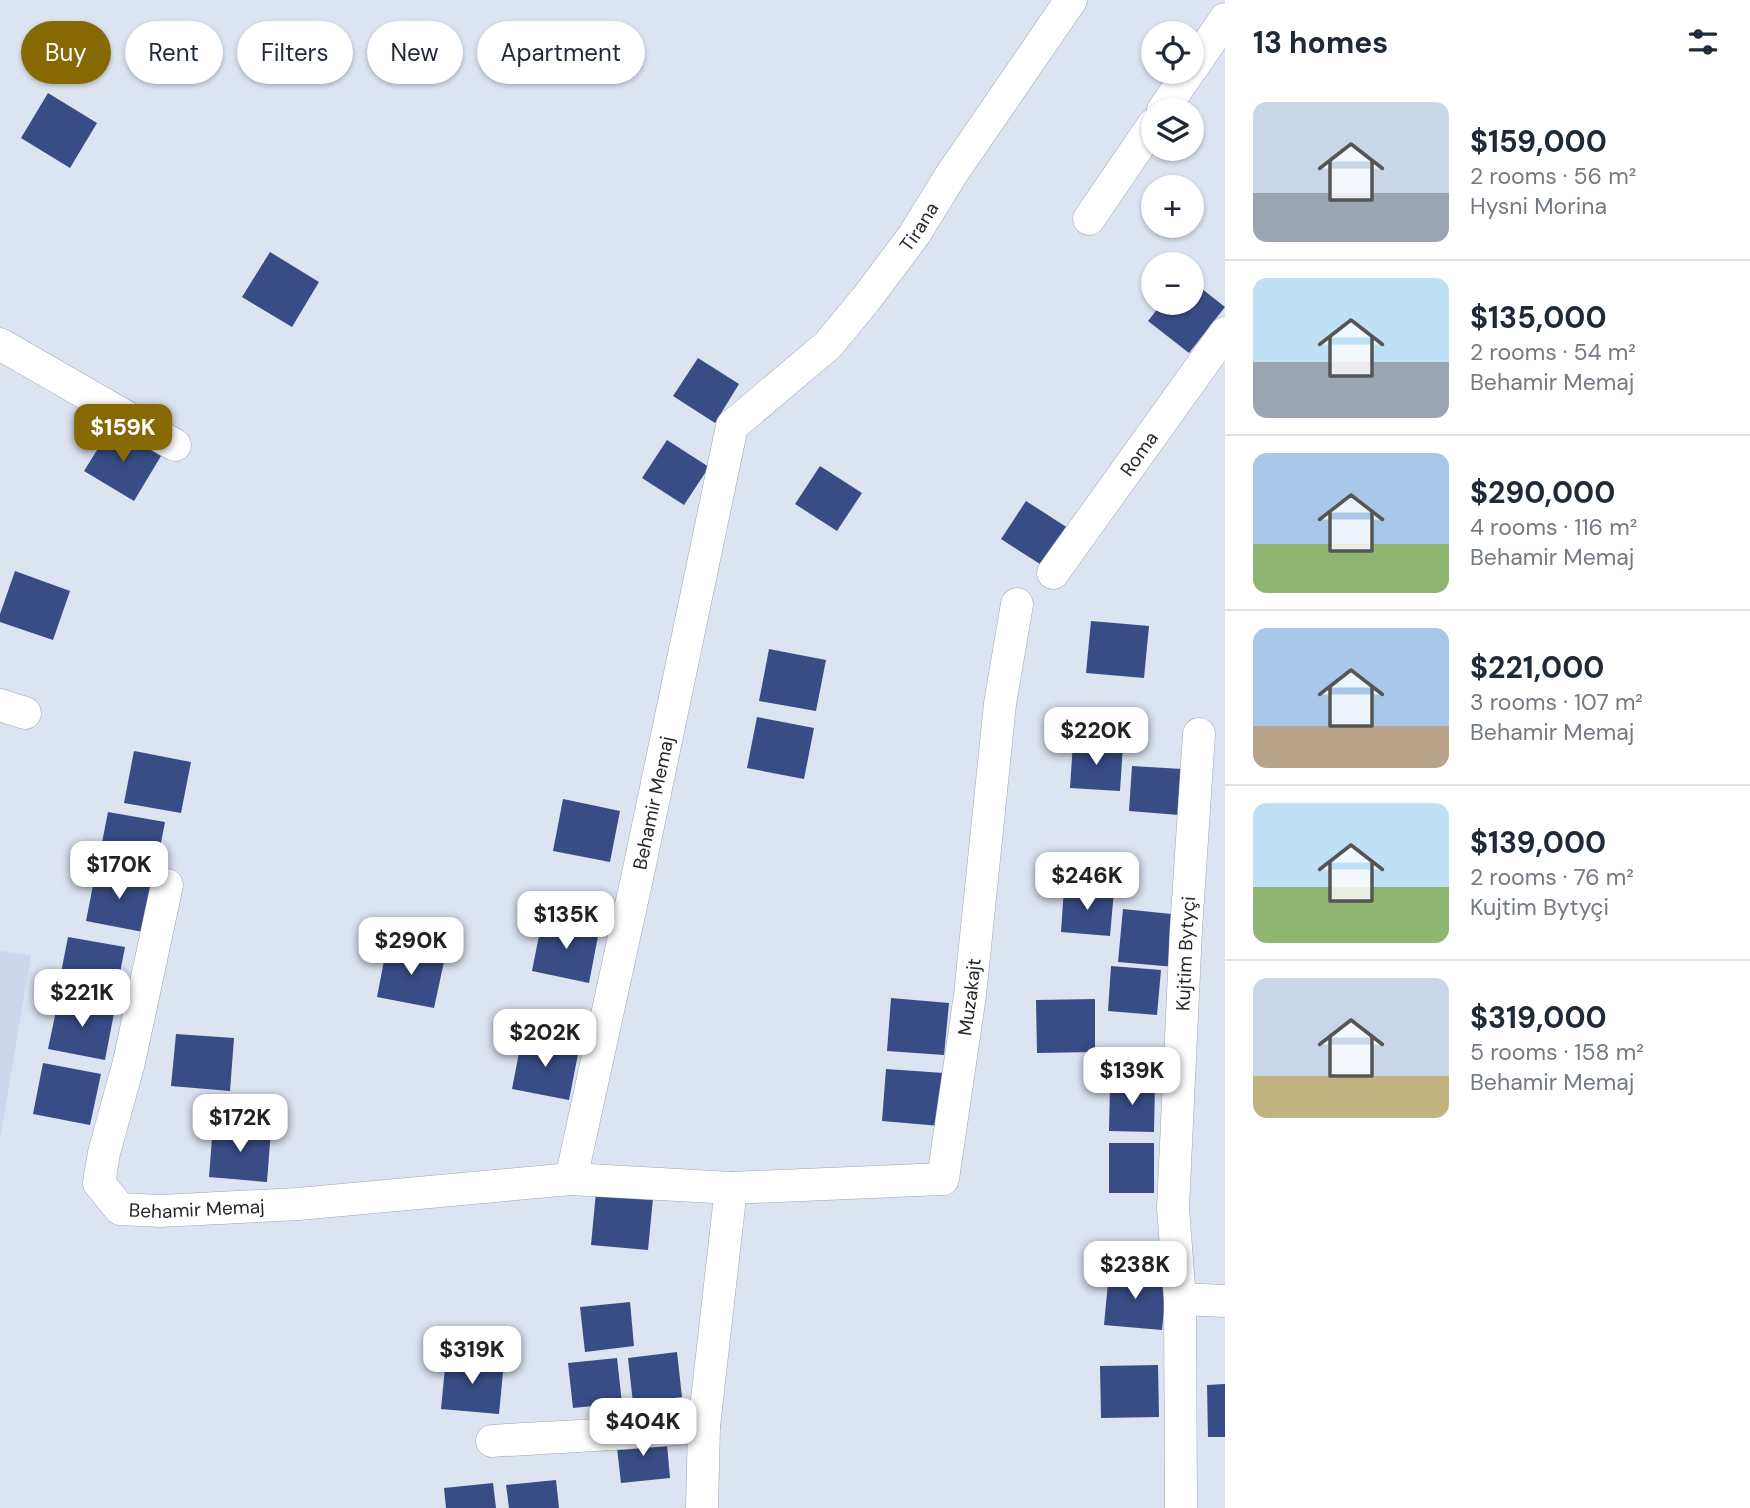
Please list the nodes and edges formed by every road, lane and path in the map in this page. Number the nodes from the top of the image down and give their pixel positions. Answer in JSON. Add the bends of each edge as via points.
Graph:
{"nodes":[{"id":1,"x":1071,"y":0,"type":"edge"},
{"id":2,"x":1225,"y":19,"type":"edge"},
{"id":3,"x":1204,"y":50,"type":"edge"},
{"id":4,"x":1141,"y":143,"type":"edge"},
{"id":5,"x":1089,"y":219,"type":"dead end"},
{"id":6,"x":1225,"y":332,"type":"edge"},
{"id":7,"x":0,"y":344,"type":"edge"},
{"id":8,"x":732,"y":426,"type":"joint"},
{"id":9,"x":175,"y":445,"type":"dead end"},
{"id":10,"x":1052,"y":573,"type":"dead end"},
{"id":11,"x":1017,"y":604,"type":"dead end"},
{"id":12,"x":1199,"y":734,"type":"dead end"},
{"id":13,"x":167,"y":885,"type":"dead end"},
{"id":14,"x":571,"y":1178,"type":"junction"},
{"id":15,"x":731,"y":1188,"type":"junction"},
{"id":16,"x":1180,"y":1299,"type":"junction"},
{"id":17,"x":1225,"y":1301,"type":"edge"},
{"id":18,"x":704,"y":1426,"type":"junction"},
{"id":19,"x":492,"y":1441,"type":"dead end"},
{"id":20,"x":702,"y":1508,"type":"edge"},
{"id":21,"x":1181,"y":1508,"type":"edge"}],
"edges":[{"from":1,"to":8,"type":"street","name":"Tirana","via":[[866,299],[828,345]]},
{"from":2,"to":3,"type":"street"},
{"from":4,"to":5,"type":"street"},
{"from":6,"to":10,"type":"street","name":"Roma"},
{"from":7,"to":9,"type":"street"},
{"from":8,"to":14,"type":"street","name":"Behamir Memaj"},
{"from":11,"to":15,"type":"street","name":"Muzakajt","via":[[1000,704],[971,982],[943,1180]]},
{"from":12,"to":16,"type":"street","name":"Kujtim Bytyçi","via":[[1173,1208]]},
{"from":13,"to":14,"type":"street","name":"Behamir Memaj","via":[[99,1183],[120,1209],[298,1204]]},
{"from":14,"to":15,"type":"street","name":"Behamir Memaj"},
{"from":15,"to":18,"type":"street"},
{"from":16,"to":17,"type":"street"},
{"from":16,"to":21,"type":"street","name":"Kujtim Bytyçi"},
{"from":18,"to":19,"type":"street"},
{"from":18,"to":20,"type":"street"}]}
